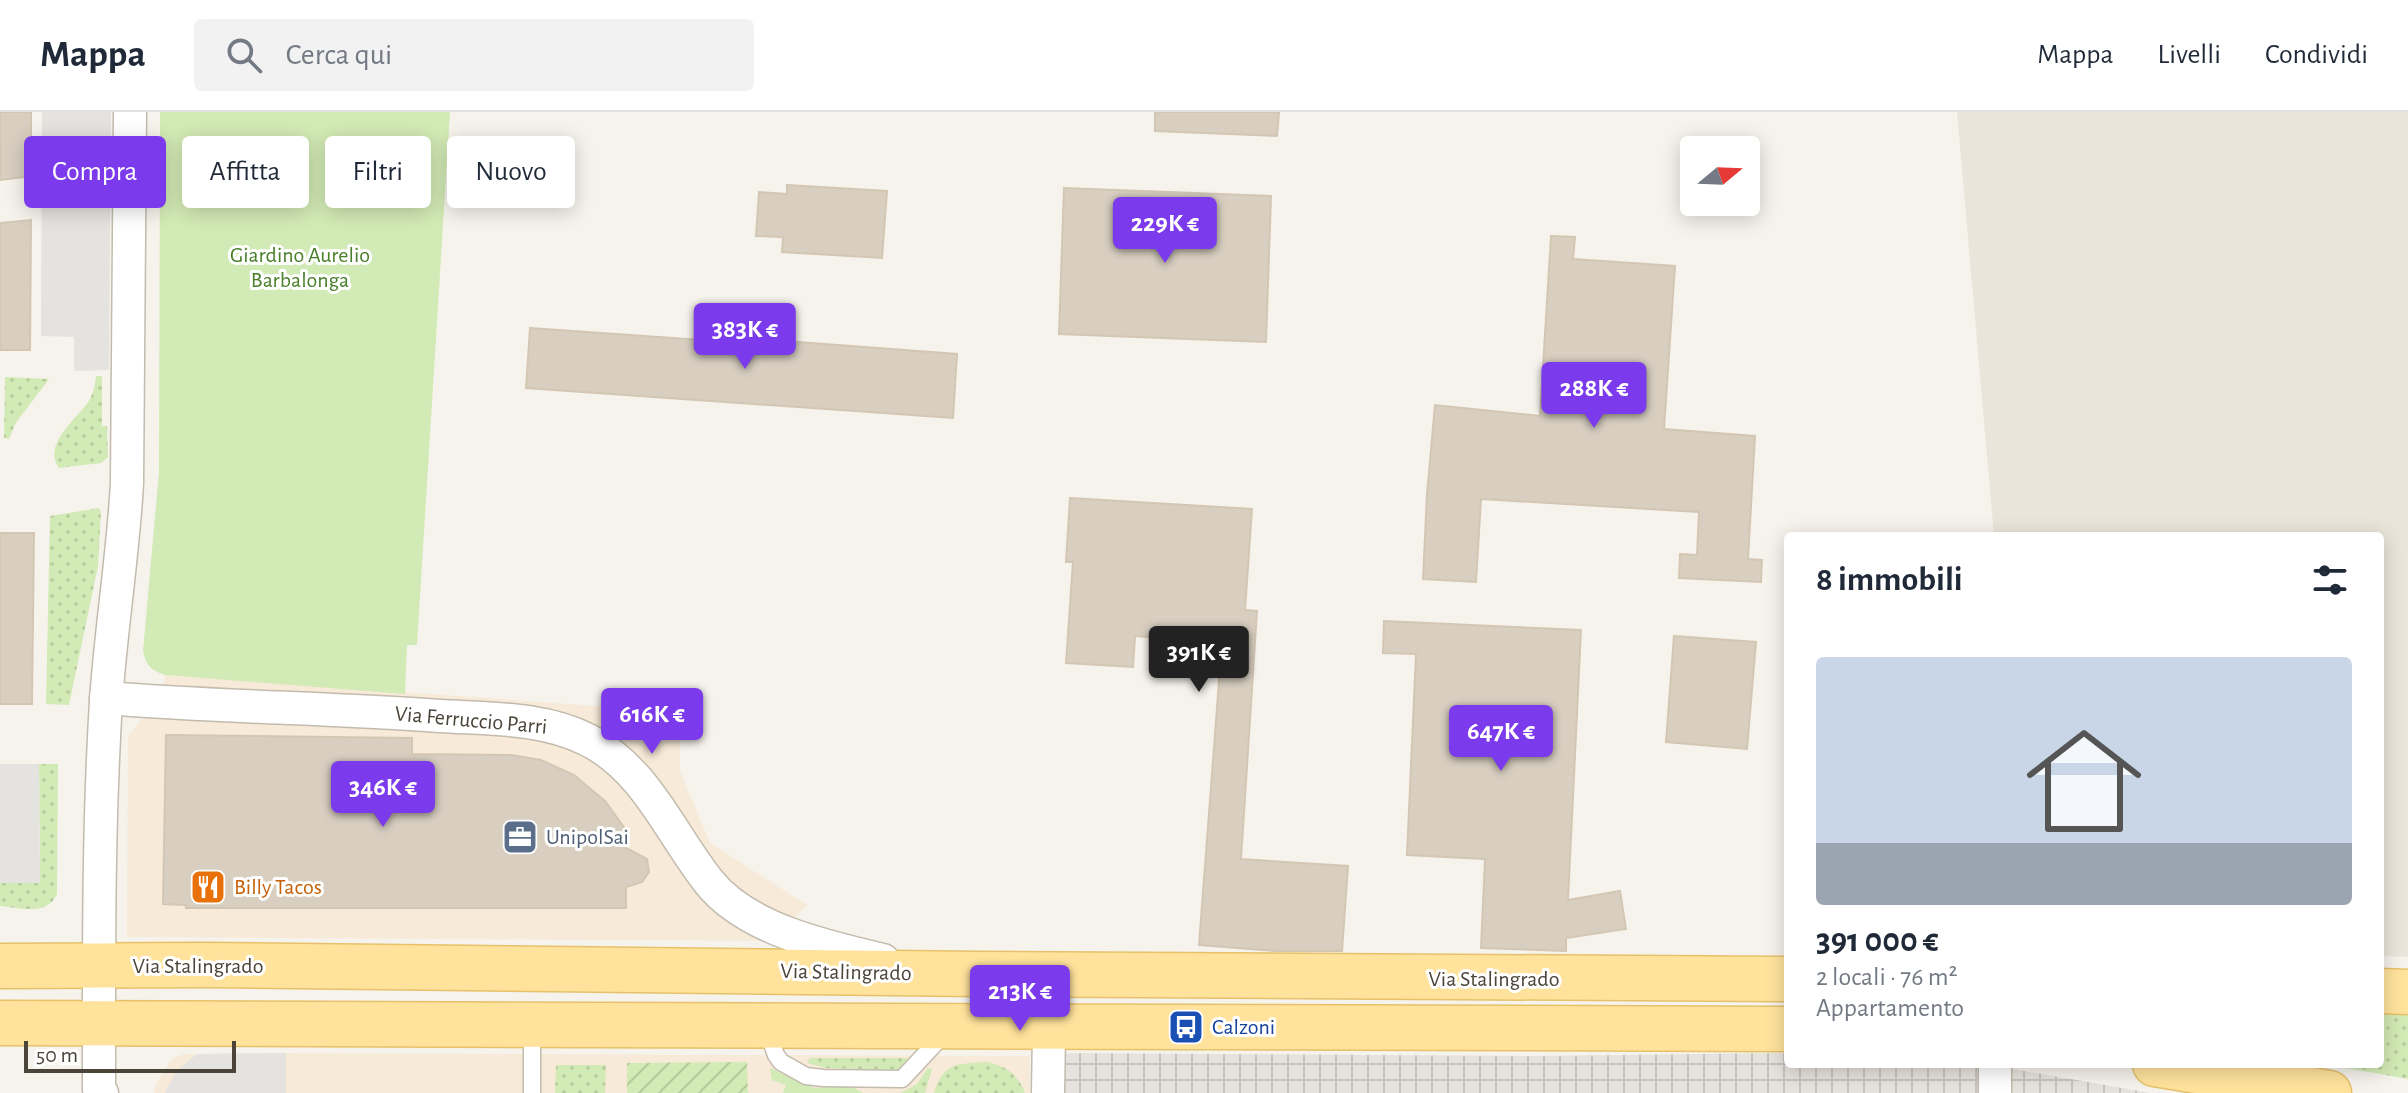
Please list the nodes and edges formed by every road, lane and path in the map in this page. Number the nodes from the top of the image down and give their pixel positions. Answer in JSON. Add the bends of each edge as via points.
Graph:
{"nodes":[{"id":1,"x":130,"y":112,"type":"edge"},
{"id":2,"x":106,"y":698,"type":"junction"},
{"id":3,"x":0,"y":966,"type":"edge"},
{"id":4,"x":99,"y":966,"type":"junction"},
{"id":5,"x":937,"y":973,"type":"junction"},
{"id":6,"x":1050,"y":975,"type":"junction"},
{"id":7,"x":1784,"y":979,"type":"edge"},
{"id":8,"x":2384,"y":991,"type":"edge"},
{"id":9,"x":2408,"y":992,"type":"edge"},
{"id":10,"x":0,"y":1023,"type":"edge"},
{"id":11,"x":99,"y":1023,"type":"junction"},
{"id":12,"x":532,"y":1024,"type":"junction"},
{"id":13,"x":1048,"y":1027,"type":"junction"},
{"id":14,"x":1784,"y":1029,"type":"edge"},
{"id":15,"x":1995,"y":1068,"type":"edge"},
{"id":16,"x":2179,"y":1068,"type":"edge"},
{"id":17,"x":99,"y":1092,"type":"edge"},
{"id":18,"x":532,"y":1093,"type":"edge"},
{"id":19,"x":1048,"y":1093,"type":"edge"},
{"id":20,"x":1995,"y":1093,"type":"edge"},
{"id":21,"x":2329,"y":1093,"type":"edge"}],
"edges":[{"from":1,"to":2,"type":"street","via":[[127,483]]},
{"from":2,"to":4,"type":"street"},
{"from":2,"to":5,"type":"street","name":"Via Ferruccio Parri","via":[[403,713],[565,729],[607,751],[624,767],[654,799],[710,883],[744,910],[773,928],[832,948]]},
{"from":3,"to":4,"type":"main road","name":"Via Stalingrado"},
{"from":4,"to":5,"type":"main road","name":"Via Stalingrado"},
{"from":4,"to":11,"type":"street"},
{"from":5,"to":6,"type":"main road","name":"Via Stalingrado"},
{"from":6,"to":7,"type":"main road","name":"Via Stalingrado"},
{"from":6,"to":13,"type":"street"},
{"from":8,"to":9,"type":"main road"},
{"from":10,"to":11,"type":"main road"},
{"from":11,"to":12,"type":"main road"},
{"from":11,"to":17,"type":"street"},
{"from":12,"to":13,"type":"main road"},
{"from":12,"to":18,"type":"lane"},
{"from":13,"to":14,"type":"main road"},
{"from":13,"to":19,"type":"street"},
{"from":15,"to":20,"type":"street"},
{"from":16,"to":21,"type":"main road"}]}
